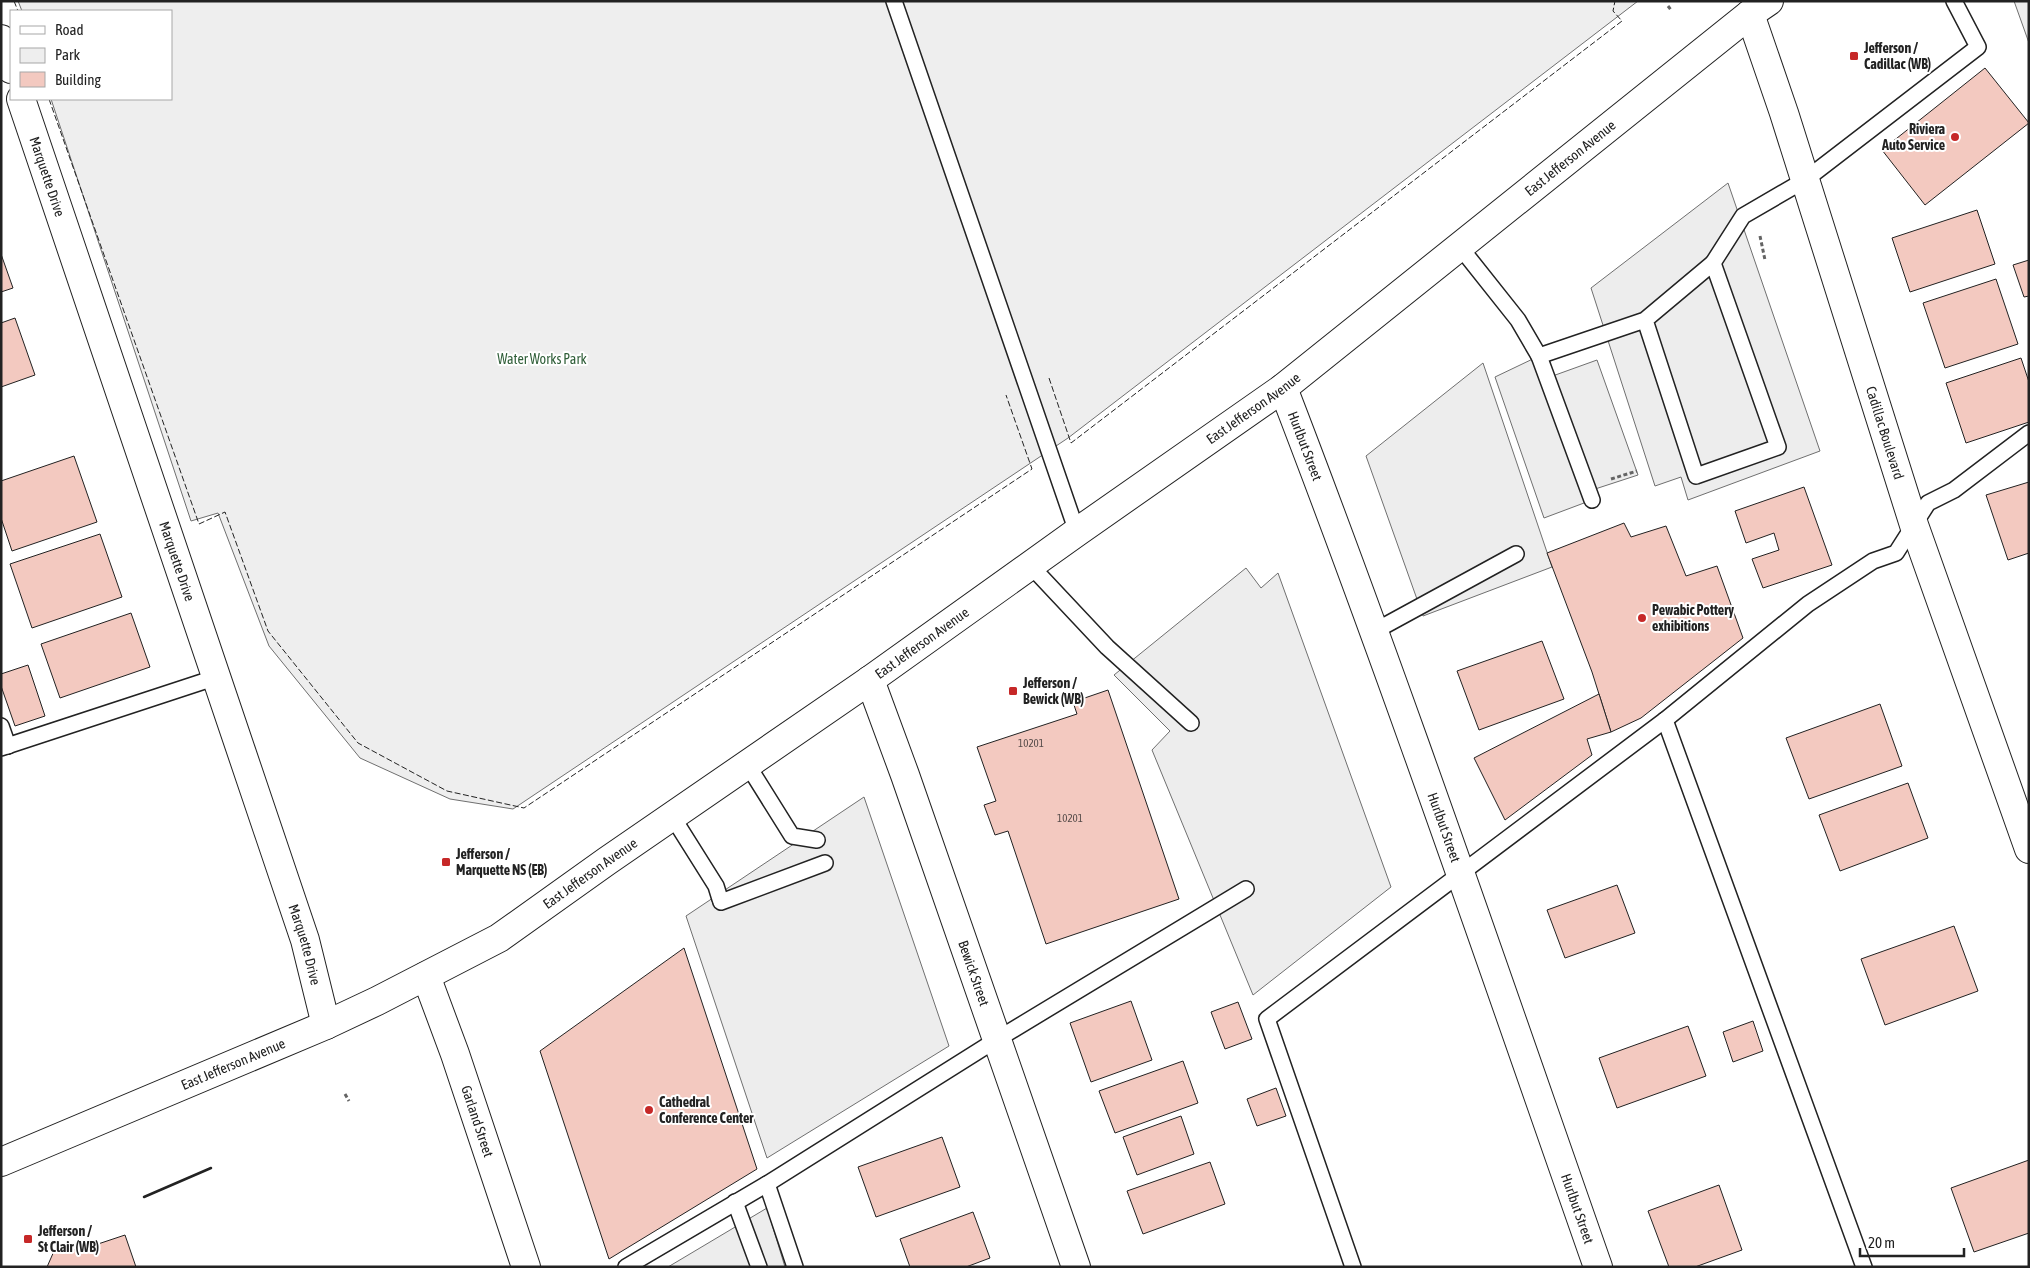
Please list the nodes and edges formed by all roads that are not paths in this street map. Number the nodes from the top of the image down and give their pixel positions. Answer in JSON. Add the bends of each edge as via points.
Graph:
{"nodes":[{"id":1,"x":894,"y":1,"type":"edge"},
{"id":2,"x":1954,"y":1,"type":"edge"},
{"id":3,"x":1759,"y":8,"type":"edge"},
{"id":4,"x":1,"y":39,"type":"edge"},
{"id":5,"x":10,"y":66,"type":"edge"},
{"id":6,"x":21,"y":100,"type":"edge"},
{"id":7,"x":1805,"y":180,"type":"junction"},
{"id":8,"x":1460,"y":247,"type":"junction"},
{"id":9,"x":1713,"y":263,"type":"junction"},
{"id":10,"x":1645,"y":320,"type":"junction"},
{"id":11,"x":1539,"y":356,"type":"junction"},
{"id":12,"x":1283,"y":388,"type":"junction"},
{"id":13,"x":2029,"y":433,"type":"edge"},
{"id":14,"x":1592,"y":500,"type":"dead end"},
{"id":15,"x":1914,"y":525,"type":"junction"},
{"id":16,"x":1077,"y":532,"type":"junction"},
{"id":17,"x":1516,"y":554,"type":"dead end"},
{"id":18,"x":1030,"y":565,"type":"junction"},
{"id":19,"x":1373,"y":632,"type":"junction"},
{"id":20,"x":217,"y":677,"type":"junction"},
{"id":21,"x":870,"y":680,"type":"junction"},
{"id":22,"x":1665,"y":720,"type":"junction"},
{"id":23,"x":1191,"y":723,"type":"dead end"},
{"id":24,"x":1,"y":726,"type":"edge"},
{"id":25,"x":5,"y":747,"type":"edge"},
{"id":26,"x":747,"y":764,"type":"junction"},
{"id":27,"x":672,"y":816,"type":"junction"},
{"id":28,"x":817,"y":840,"type":"dead end"},
{"id":29,"x":2029,"y":849,"type":"edge"},
{"id":30,"x":825,"y":863,"type":"dead end"},
{"id":31,"x":1460,"y":874,"type":"junction"},
{"id":32,"x":1246,"y":890,"type":"dead end"},
{"id":33,"x":426,"y":976,"type":"junction"},
{"id":34,"x":326,"y":1025,"type":"junction"},
{"id":35,"x":996,"y":1040,"type":"junction"},
{"id":36,"x":1,"y":1162,"type":"edge"},
{"id":37,"x":767,"y":1184,"type":"junction"},
{"id":38,"x":735,"y":1202,"type":"junction"},
{"id":39,"x":526,"y":1267,"type":"edge"},
{"id":40,"x":626,"y":1267,"type":"edge"},
{"id":41,"x":759,"y":1267,"type":"edge"},
{"id":42,"x":795,"y":1267,"type":"edge"},
{"id":43,"x":1076,"y":1267,"type":"edge"},
{"id":44,"x":1353,"y":1267,"type":"edge"},
{"id":45,"x":1598,"y":1267,"type":"edge"},
{"id":46,"x":1864,"y":1267,"type":"edge"}],
"edges":[{"from":1,"to":16,"type":"lane"},
{"from":2,"to":7,"type":"lane","via":[[1978,47]]},
{"from":3,"to":7,"type":"street","name":"Cadillac Boulevard"},
{"from":3,"to":8,"type":"street","name":"East Jefferson Avenue"},
{"from":4,"to":5,"type":"street"},
{"from":6,"to":20,"type":"street","name":"Marquette Drive"},
{"from":7,"to":9,"type":"lane","via":[[1743,216]]},
{"from":7,"to":15,"type":"street","name":"Cadillac Boulevard"},
{"from":8,"to":11,"type":"lane","via":[[1518,320]]},
{"from":8,"to":12,"type":"street","name":"East Jefferson Avenue"},
{"from":9,"to":10,"type":"lane"},
{"from":9,"to":10,"type":"lane","via":[[1778,447],[1696,476]]},
{"from":10,"to":11,"type":"lane"},
{"from":11,"to":14,"type":"lane"},
{"from":12,"to":16,"type":"street","name":"East Jefferson Avenue"},
{"from":12,"to":19,"type":"street","name":"Hurlbut Street"},
{"from":13,"to":15,"type":"lane","via":[[1954,490],[1928,503]]},
{"from":15,"to":22,"type":"lane","via":[[1896,553],[1873,561],[1808,604]]},
{"from":15,"to":29,"type":"street","name":"Cadillac Boulevard"},
{"from":16,"to":18,"type":"street","name":"East Jefferson Avenue"},
{"from":17,"to":19,"type":"lane"},
{"from":18,"to":21,"type":"street","name":"East Jefferson Avenue"},
{"from":18,"to":23,"type":"lane","via":[[1107,648]]},
{"from":19,"to":31,"type":"street","name":"Hurlbut Street"},
{"from":20,"to":25,"type":"lane"},
{"from":20,"to":34,"type":"street","name":"Marquette Drive","via":[[305,940]]},
{"from":21,"to":26,"type":"street","name":"East Jefferson Avenue"},
{"from":21,"to":35,"type":"street","name":"Bewick Street"},
{"from":22,"to":31,"type":"lane"},
{"from":22,"to":46,"type":"lane"},
{"from":24,"to":25,"type":"lane"},
{"from":26,"to":27,"type":"street","name":"East Jefferson Avenue"},
{"from":26,"to":28,"type":"lane","via":[[792,836]]},
{"from":27,"to":30,"type":"lane","via":[[716,886],[721,900]]},
{"from":27,"to":33,"type":"street","name":"East Jefferson Avenue","via":[[499,938]]},
{"from":31,"to":44,"type":"lane","via":[[1268,1019]]},
{"from":31,"to":45,"type":"street","name":"Hurlbut Street"},
{"from":32,"to":35,"type":"lane"},
{"from":33,"to":34,"type":"street","name":"East Jefferson Avenue"},
{"from":33,"to":39,"type":"street","name":"Garland Street"},
{"from":34,"to":36,"type":"street","name":"East Jefferson Avenue"},
{"from":35,"to":37,"type":"lane"},
{"from":35,"to":43,"type":"street","name":"Bewick Street"},
{"from":37,"to":38,"type":"lane"},
{"from":37,"to":42,"type":"lane"},
{"from":38,"to":40,"type":"lane"},
{"from":38,"to":41,"type":"lane"}]}
